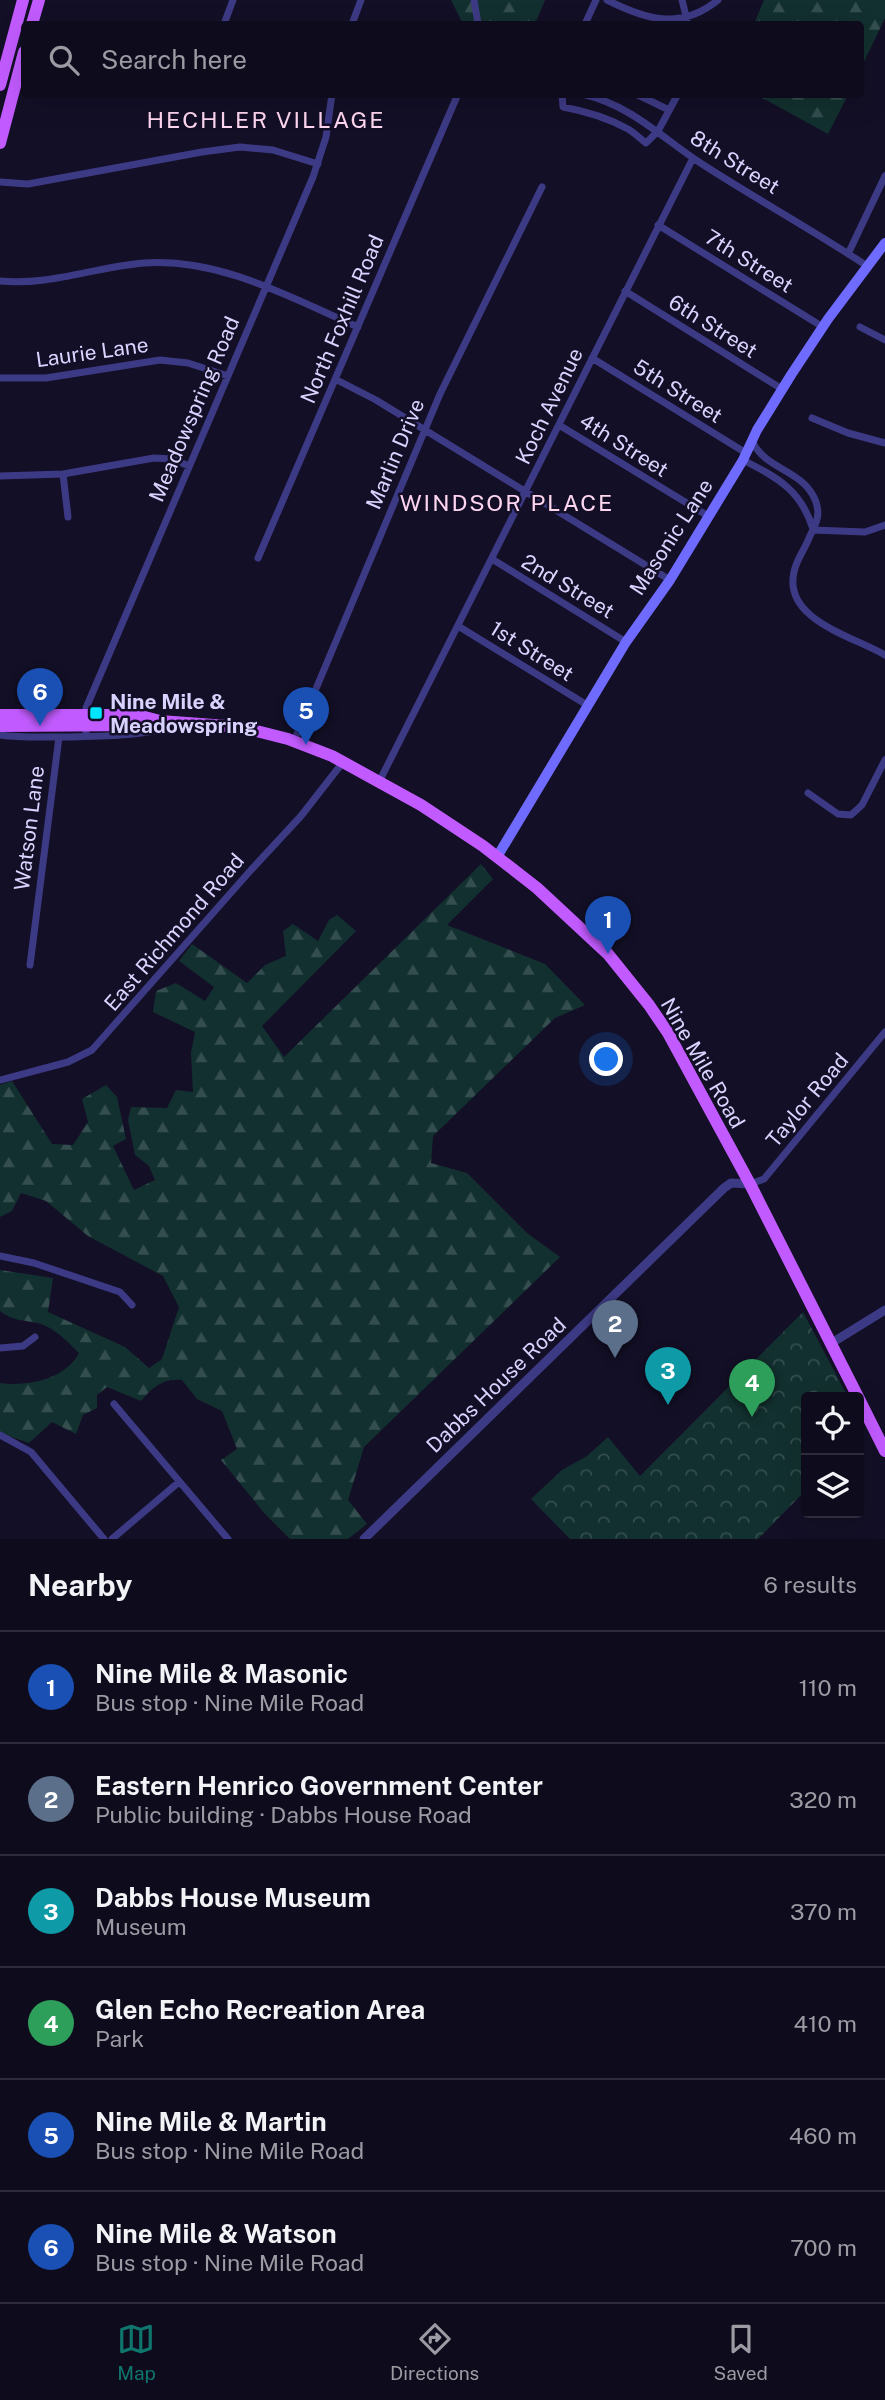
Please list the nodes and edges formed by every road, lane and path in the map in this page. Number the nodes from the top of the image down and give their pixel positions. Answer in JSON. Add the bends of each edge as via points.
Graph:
{"nodes":[{"id":1,"x":23,"y":0,"type":"edge"},
{"id":2,"x":39,"y":0,"type":"edge"},
{"id":3,"x":233,"y":0,"type":"edge"},
{"id":4,"x":361,"y":0,"type":"edge"},
{"id":5,"x":474,"y":0,"type":"edge"},
{"id":6,"x":596,"y":0,"type":"edge"},
{"id":7,"x":607,"y":0,"type":"edge"},
{"id":8,"x":682,"y":0,"type":"edge"},
{"id":9,"x":718,"y":0,"type":"edge"},
{"id":10,"x":686,"y":15,"type":"junction"},
{"id":11,"x":21,"y":21,"type":"edge"},
{"id":12,"x":33,"y":21,"type":"edge"},
{"id":13,"x":225,"y":21,"type":"edge"},
{"id":14,"x":353,"y":21,"type":"edge"},
{"id":15,"x":478,"y":21,"type":"edge"},
{"id":16,"x":586,"y":21,"type":"edge"},
{"id":17,"x":687,"y":21,"type":"edge"},
{"id":18,"x":20,"y":34,"type":"edge"},
{"id":19,"x":21,"y":63,"type":"edge"},
{"id":20,"x":0,"y":85,"type":"edge"},
{"id":21,"x":331,"y":98,"type":"edge"},
{"id":22,"x":456,"y":98,"type":"edge"},
{"id":23,"x":562,"y":98,"type":"edge"},
{"id":24,"x":593,"y":98,"type":"edge"},
{"id":25,"x":644,"y":98,"type":"edge"},
{"id":26,"x":676,"y":98,"type":"edge"},
{"id":27,"x":669,"y":110,"type":"junction"},
{"id":28,"x":658,"y":131,"type":"junction"},
{"id":29,"x":0,"y":143,"type":"edge"},
{"id":30,"x":693,"y":158,"type":"junction"},
{"id":31,"x":318,"y":164,"type":"junction"},
{"id":32,"x":885,"y":176,"type":"edge"},
{"id":33,"x":0,"y":182,"type":"edge"},
{"id":34,"x":542,"y":187,"type":"dead end"},
{"id":35,"x":658,"y":225,"type":"junction"},
{"id":36,"x":885,"y":243,"type":"edge"},
{"id":37,"x":848,"y":254,"type":"junction"},
{"id":38,"x":867,"y":267,"type":"junction"},
{"id":39,"x":0,"y":281,"type":"edge"},
{"id":40,"x":266,"y":287,"type":"junction"},
{"id":41,"x":625,"y":291,"type":"junction"},
{"id":42,"x":358,"y":327,"type":"junction"},
{"id":43,"x":823,"y":327,"type":"junction"},
{"id":44,"x":860,"y":327,"type":"dead end"},
{"id":45,"x":885,"y":340,"type":"edge"},
{"id":46,"x":592,"y":358,"type":"junction"},
{"id":47,"x":228,"y":376,"type":"junction"},
{"id":48,"x":0,"y":378,"type":"edge"},
{"id":49,"x":335,"y":379,"type":"junction"},
{"id":50,"x":782,"y":389,"type":"junction"},
{"id":51,"x":812,"y":418,"type":"dead end"},
{"id":52,"x":559,"y":425,"type":"junction"},
{"id":53,"x":424,"y":430,"type":"junction"},
{"id":54,"x":752,"y":441,"type":"junction"},
{"id":55,"x":885,"y":443,"type":"edge"},
{"id":56,"x":744,"y":457,"type":"junction"},
{"id":57,"x":189,"y":466,"type":"junction"},
{"id":58,"x":63,"y":474,"type":"junction"},
{"id":59,"x":0,"y":476,"type":"edge"},
{"id":60,"x":525,"y":491,"type":"junction"},
{"id":61,"x":708,"y":516,"type":"junction"},
{"id":62,"x":68,"y":517,"type":"dead end"},
{"id":63,"x":885,"y":525,"type":"edge"},
{"id":64,"x":813,"y":530,"type":"junction"},
{"id":65,"x":258,"y":558,"type":"dead end"},
{"id":66,"x":492,"y":559,"type":"junction"},
{"id":67,"x":670,"y":580,"type":"junction"},
{"id":68,"x":458,"y":626,"type":"junction"},
{"id":69,"x":626,"y":642,"type":"junction"},
{"id":70,"x":885,"y":655,"type":"edge"},
{"id":71,"x":587,"y":705,"type":"junction"},
{"id":72,"x":0,"y":715,"type":"edge"},
{"id":73,"x":189,"y":722,"type":"junction"},
{"id":74,"x":85,"y":725,"type":"junction"},
{"id":75,"x":0,"y":726,"type":"edge"},
{"id":76,"x":0,"y":734,"type":"edge"},
{"id":77,"x":59,"y":737,"type":"junction"},
{"id":78,"x":295,"y":741,"type":"junction"},
{"id":79,"x":885,"y":760,"type":"edge"},
{"id":80,"x":343,"y":762,"type":"junction"},
{"id":81,"x":379,"y":782,"type":"junction"},
{"id":82,"x":808,"y":793,"type":"dead end"},
{"id":83,"x":497,"y":857,"type":"junction"},
{"id":84,"x":30,"y":965,"type":"dead end"},
{"id":85,"x":885,"y":1032,"type":"edge"},
{"id":86,"x":0,"y":1080,"type":"edge"},
{"id":87,"x":750,"y":1184,"type":"junction"},
{"id":88,"x":0,"y":1256,"type":"edge"},
{"id":89,"x":132,"y":1305,"type":"dead end"},
{"id":90,"x":885,"y":1310,"type":"edge"},
{"id":91,"x":36,"y":1337,"type":"dead end"},
{"id":92,"x":830,"y":1344,"type":"junction"},
{"id":93,"x":0,"y":1348,"type":"edge"},
{"id":94,"x":855,"y":1392,"type":"edge"},
{"id":95,"x":114,"y":1404,"type":"dead end"},
{"id":96,"x":864,"y":1410,"type":"edge"},
{"id":97,"x":0,"y":1435,"type":"edge"},
{"id":98,"x":885,"y":1451,"type":"edge"},
{"id":99,"x":179,"y":1482,"type":"junction"},
{"id":100,"x":104,"y":1539,"type":"edge"},
{"id":101,"x":112,"y":1539,"type":"edge"},
{"id":102,"x":228,"y":1539,"type":"edge"},
{"id":103,"x":364,"y":1539,"type":"edge"}],
"edges":[{"from":1,"to":11,"type":"main road"},
{"from":2,"to":12,"type":"main road"},
{"from":3,"to":13,"type":"street"},
{"from":4,"to":14,"type":"street"},
{"from":5,"to":15,"type":"street"},
{"from":6,"to":16,"type":"street"},
{"from":7,"to":10,"type":"street","via":[[651,19]]},
{"from":8,"to":10,"type":"street"},
{"from":9,"to":10,"type":"street"},
{"from":10,"to":17,"type":"street"},
{"from":18,"to":20,"type":"main road"},
{"from":19,"to":29,"type":"main road"},
{"from":21,"to":31,"type":"street","name":"Meadowspring Road"},
{"from":22,"to":42,"type":"street","name":"North Foxhill Road"},
{"from":23,"to":28,"type":"street","via":[[563,107],[608,120],[646,143]]},
{"from":24,"to":28,"type":"street","name":"8th Street","via":[[624,109]]},
{"from":25,"to":27,"type":"street"},
{"from":26,"to":27,"type":"street"},
{"from":27,"to":28,"type":"street"},
{"from":28,"to":30,"type":"street","name":"8th Street"},
{"from":30,"to":35,"type":"street","name":"Koch Avenue"},
{"from":30,"to":37,"type":"street","name":"8th Street"},
{"from":31,"to":33,"type":"street","via":[[273,150],[240,147],[28,184]]},
{"from":31,"to":40,"type":"street","name":"Meadowspring Road"},
{"from":32,"to":37,"type":"street"},
{"from":34,"to":53,"type":"street","name":"Marlin Drive"},
{"from":35,"to":41,"type":"street","name":"Koch Avenue"},
{"from":35,"to":43,"type":"street","name":"7th Street"},
{"from":36,"to":38,"type":"main road","name":"Masonic Lane"},
{"from":37,"to":38,"type":"street","name":"8th Street"},
{"from":38,"to":43,"type":"main road","name":"Masonic Lane"},
{"from":39,"to":40,"type":"street","via":[[29,282],[139,264],[175,263],[226,272]]},
{"from":40,"to":42,"type":"street"},
{"from":40,"to":47,"type":"street","name":"Meadowspring Road"},
{"from":41,"to":46,"type":"street","name":"Koch Avenue"},
{"from":41,"to":50,"type":"street","name":"6th Street"},
{"from":42,"to":49,"type":"street","name":"North Foxhill Road"},
{"from":43,"to":50,"type":"main road","name":"Masonic Lane"},
{"from":44,"to":45,"type":"street"},
{"from":46,"to":52,"type":"street","name":"Koch Avenue"},
{"from":46,"to":56,"type":"street","name":"5th Street"},
{"from":47,"to":48,"type":"street","name":"Laurie Lane","via":[[160,360],[46,378]]},
{"from":47,"to":57,"type":"street","name":"Meadowspring Road"},
{"from":49,"to":53,"type":"street"},
{"from":49,"to":65,"type":"street","name":"North Foxhill Road"},
{"from":50,"to":54,"type":"main road","name":"Masonic Lane"},
{"from":51,"to":55,"type":"street"},
{"from":52,"to":60,"type":"street","name":"Koch Avenue"},
{"from":52,"to":61,"type":"street","name":"4th Street"},
{"from":53,"to":60,"type":"street"},
{"from":53,"to":78,"type":"street","name":"Marlin Drive"},
{"from":54,"to":56,"type":"main road","name":"Masonic Lane"},
{"from":54,"to":64,"type":"street","via":[[762,456],[809,487],[818,515]]},
{"from":56,"to":61,"type":"main road","name":"Masonic Lane"},
{"from":56,"to":64,"type":"street","name":"5th Street","via":[[797,496]]},
{"from":57,"to":58,"type":"street","via":[[154,458]]},
{"from":57,"to":74,"type":"street","name":"Meadowspring Road","via":[[113,644]]},
{"from":58,"to":59,"type":"street"},
{"from":58,"to":62,"type":"street"},
{"from":60,"to":66,"type":"street","name":"Koch Avenue"},
{"from":60,"to":67,"type":"street"},
{"from":61,"to":67,"type":"main road","name":"Masonic Lane"},
{"from":63,"to":64,"type":"street","via":[[865,532]]},
{"from":64,"to":70,"type":"street","via":[[793,573],[796,599],[817,620]]},
{"from":66,"to":68,"type":"street","name":"Koch Avenue"},
{"from":66,"to":69,"type":"street","name":"2nd Street"},
{"from":67,"to":69,"type":"main road","name":"Masonic Lane"},
{"from":68,"to":71,"type":"street","name":"1st Street"},
{"from":68,"to":81,"type":"street","name":"Koch Avenue"},
{"from":69,"to":71,"type":"main road","name":"Masonic Lane"},
{"from":71,"to":83,"type":"main road","name":"Masonic Lane"},
{"from":72,"to":74,"type":"main road","name":"Nine Mile Road"},
{"from":73,"to":74,"type":"main road","name":"Nine Mile Road","via":[[137,715]]},
{"from":73,"to":74,"type":"street","name":"Watson Lane","via":[[149,733]]},
{"from":73,"to":78,"type":"main road","name":"Nine Mile Road","via":[[241,727]]},
{"from":74,"to":75,"type":"main road","name":"Nine Mile Road"},
{"from":74,"to":77,"type":"street","name":"Watson Lane"},
{"from":76,"to":77,"type":"street","name":"Watson Lane"},
{"from":77,"to":84,"type":"street","name":"Watson Lane"},
{"from":78,"to":80,"type":"main road","name":"Nine Mile Road"},
{"from":79,"to":82,"type":"street","via":[[863,805],[851,815],[838,814]]},
{"from":80,"to":81,"type":"main road","name":"Nine Mile Road"},
{"from":80,"to":86,"type":"street","name":"East Richmond Road","via":[[309,808],[92,1050],[68,1062]]},
{"from":81,"to":83,"type":"main road","name":"Nine Mile Road"},
{"from":83,"to":87,"type":"main road","name":"Nine Mile Road","via":[[586,932],[649,1005]]},
{"from":85,"to":87,"type":"street","name":"Taylor Road","via":[[764,1179]]},
{"from":87,"to":92,"type":"main road","name":"Nine Mile Road"},
{"from":87,"to":103,"type":"street","name":"Dabbs House Road","via":[[731,1183],[724,1188]]},
{"from":88,"to":89,"type":"street","via":[[120,1292]]},
{"from":90,"to":92,"type":"street"},
{"from":91,"to":93,"type":"street","via":[[23,1346]]},
{"from":92,"to":94,"type":"main road","name":"Nine Mile Road"},
{"from":95,"to":99,"type":"street"},
{"from":96,"to":98,"type":"main road","name":"Nine Mile Road"},
{"from":97,"to":100,"type":"street","via":[[31,1452]]},
{"from":99,"to":101,"type":"street"},
{"from":99,"to":102,"type":"street"}]}
